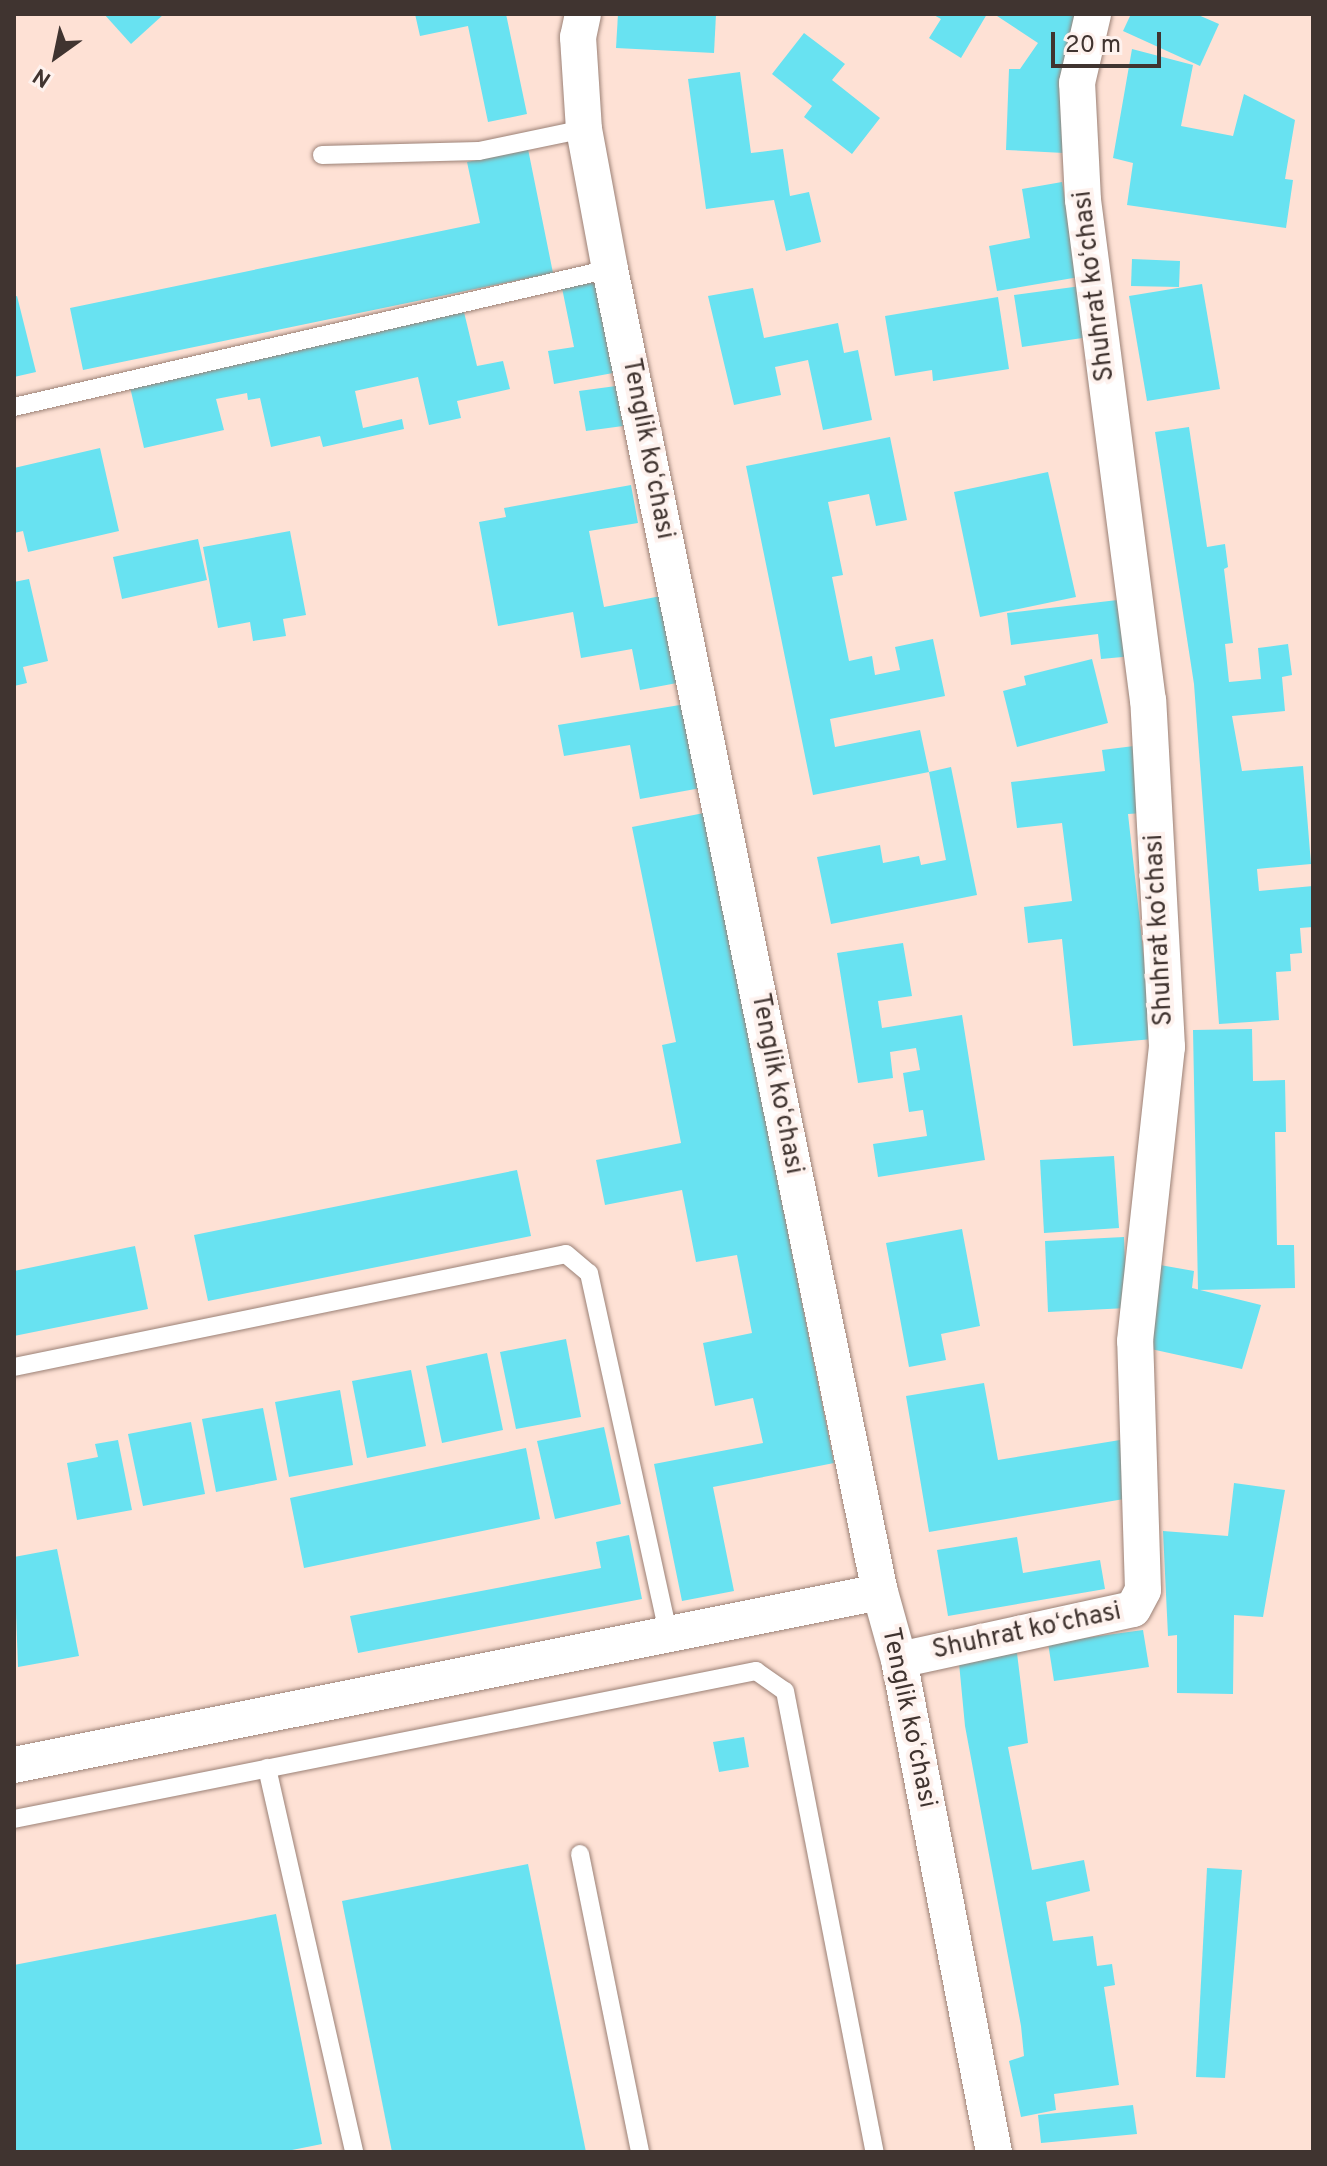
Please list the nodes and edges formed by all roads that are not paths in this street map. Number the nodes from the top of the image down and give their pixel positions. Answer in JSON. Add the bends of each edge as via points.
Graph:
{"nodes":[{"id":1,"x":583,"y":14,"type":"edge"},
{"id":2,"x":1093,"y":14,"type":"edge"},
{"id":3,"x":584,"y":129,"type":"junction"},
{"id":4,"x":322,"y":155,"type":"dead end"},
{"id":5,"x":610,"y":269,"type":"junction"},
{"id":6,"x":14,"y":407,"type":"edge"},
{"id":7,"x":14,"y":1367,"type":"edge"},
{"id":8,"x":880,"y":1592,"type":"junction"},
{"id":9,"x":668,"y":1631,"type":"junction"},
{"id":10,"x":899,"y":1660,"type":"junction"},
{"id":11,"x":14,"y":1765,"type":"edge"},
{"id":12,"x":267,"y":1768,"type":"junction"},
{"id":13,"x":14,"y":1819,"type":"edge"},
{"id":14,"x":580,"y":1854,"type":"dead end"},
{"id":15,"x":354,"y":2152,"type":"edge"},
{"id":16,"x":640,"y":2152,"type":"edge"},
{"id":17,"x":875,"y":2152,"type":"edge"},
{"id":18,"x":994,"y":2152,"type":"edge"}],
"edges":[{"from":1,"to":3,"type":"street","name":"Tenglik koʻchasi","via":[[578,37]]},
{"from":2,"to":10,"type":"street","name":"Shuhrat koʻchasi","via":[[1077,83],[1083,200],[1148,701],[1167,1047],[1135,1341],[1143,1590],[1133,1609]]},
{"from":3,"to":4,"type":"lane","via":[[479,151]]},
{"from":3,"to":5,"type":"street","name":"Tenglik koʻchasi"},
{"from":5,"to":6,"type":"lane"},
{"from":5,"to":8,"type":"street","name":"Tenglik koʻchasi"},
{"from":7,"to":9,"type":"lane","via":[[566,1254],[589,1273]]},
{"from":8,"to":9,"type":"street"},
{"from":8,"to":10,"type":"street","name":"Tenglik koʻchasi"},
{"from":9,"to":11,"type":"street"},
{"from":10,"to":18,"type":"street","name":"Tenglik koʻchasi"},
{"from":12,"to":13,"type":"lane"},
{"from":12,"to":15,"type":"lane"},
{"from":12,"to":17,"type":"lane","via":[[756,1671],[785,1691]]},
{"from":14,"to":16,"type":"lane"}]}
